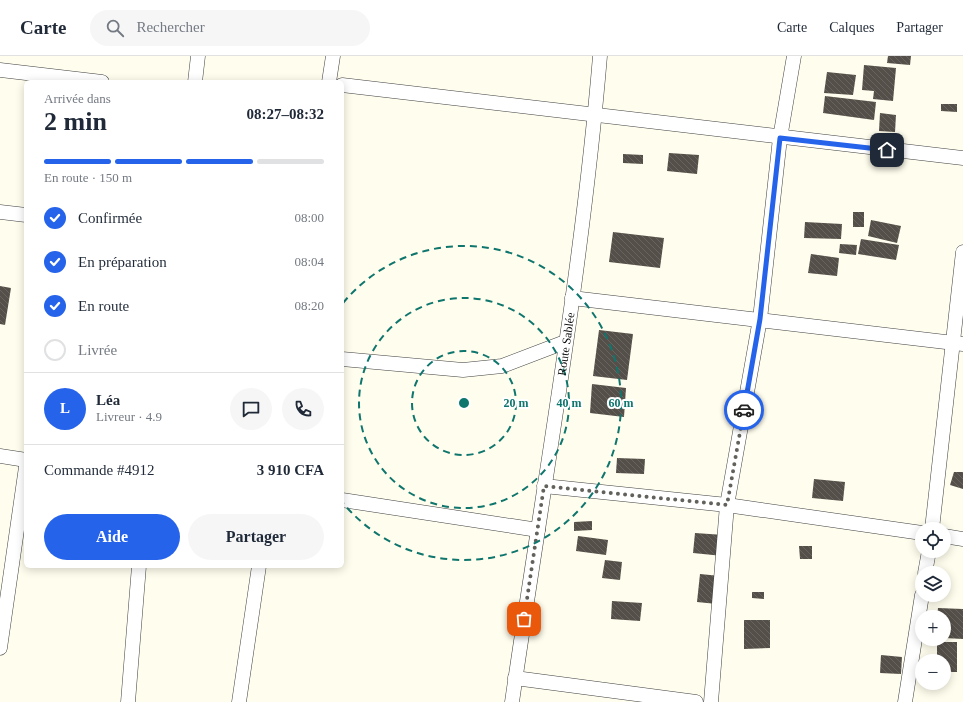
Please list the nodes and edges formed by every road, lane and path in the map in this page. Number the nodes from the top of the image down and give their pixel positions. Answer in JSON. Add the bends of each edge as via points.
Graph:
{"nodes":[{"id":1,"x":198,"y":56,"type":"edge"},
{"id":2,"x":332,"y":56,"type":"edge"},
{"id":3,"x":600,"y":56,"type":"edge"},
{"id":4,"x":794,"y":56,"type":"edge"},
{"id":5,"x":0,"y":70,"type":"edge"},
{"id":6,"x":85,"y":80,"type":"edge"},
{"id":7,"x":195,"y":80,"type":"edge"},
{"id":8,"x":329,"y":80,"type":"edge"},
{"id":9,"x":344,"y":85,"type":"edge"},
{"id":10,"x":595,"y":115,"type":"junction"},
{"id":11,"x":780,"y":138,"type":"junction"},
{"id":12,"x":963,"y":158,"type":"edge"},
{"id":13,"x":0,"y":212,"type":"edge"},
{"id":14,"x":24,"y":215,"type":"edge"},
{"id":15,"x":963,"y":252,"type":"edge"},
{"id":16,"x":572,"y":298,"type":"junction"},
{"id":17,"x":760,"y":319,"type":"junction"},
{"id":18,"x":565,"y":342,"type":"junction"},
{"id":19,"x":958,"y":343,"type":"edge"},
{"id":20,"x":344,"y":359,"type":"edge"},
{"id":21,"x":0,"y":456,"type":"edge"},
{"id":22,"x":24,"y":460,"type":"edge"},
{"id":23,"x":24,"y":481,"type":"edge"},
{"id":24,"x":544,"y":486,"type":"junction"},
{"id":25,"x":344,"y":500,"type":"edge"},
{"id":26,"x":727,"y":505,"type":"junction"},
{"id":27,"x":933,"y":522,"type":"edge"},
{"id":28,"x":538,"y":530,"type":"junction"},
{"id":29,"x":915,"y":532,"type":"edge"},
{"id":30,"x":951,"y":537,"type":"edge"},
{"id":31,"x":963,"y":539,"type":"edge"},
{"id":32,"x":139,"y":568,"type":"edge"},
{"id":33,"x":259,"y":568,"type":"edge"},
{"id":34,"x":921,"y":602,"type":"edge"},
{"id":35,"x":0,"y":648,"type":"edge"},
{"id":36,"x":515,"y":678,"type":"junction"},
{"id":37,"x":128,"y":702,"type":"edge"},
{"id":38,"x":239,"y":702,"type":"edge"},
{"id":39,"x":512,"y":702,"type":"edge"},
{"id":40,"x":696,"y":702,"type":"edge"},
{"id":41,"x":712,"y":702,"type":"edge"},
{"id":42,"x":906,"y":702,"type":"edge"}],
"edges":[{"from":1,"to":7,"type":"street"},
{"from":2,"to":8,"type":"street"},
{"from":3,"to":10,"type":"street","name":"Route Sablée"},
{"from":4,"to":11,"type":"street"},
{"from":5,"to":6,"type":"street"},
{"from":9,"to":10,"type":"street"},
{"from":10,"to":11,"type":"street"},
{"from":10,"to":16,"type":"street","name":"Route Sablée"},
{"from":11,"to":12,"type":"street"},
{"from":11,"to":17,"type":"street"},
{"from":13,"to":14,"type":"street"},
{"from":15,"to":19,"type":"street"},
{"from":16,"to":17,"type":"street"},
{"from":16,"to":18,"type":"street","name":"Route Sablée"},
{"from":17,"to":19,"type":"street"},
{"from":17,"to":26,"type":"street"},
{"from":18,"to":20,"type":"street","via":[[502,366],[463,370]]},
{"from":18,"to":24,"type":"street","name":"Route Sablée"},
{"from":19,"to":27,"type":"street"},
{"from":21,"to":22,"type":"street"},
{"from":23,"to":35,"type":"street"},
{"from":24,"to":26,"type":"street"},
{"from":24,"to":28,"type":"street","name":"Route Sablée"},
{"from":25,"to":28,"type":"street"},
{"from":26,"to":29,"type":"street"},
{"from":26,"to":41,"type":"street"},
{"from":28,"to":36,"type":"street","name":"Route Sablée"},
{"from":30,"to":31,"type":"street"},
{"from":32,"to":37,"type":"street"},
{"from":33,"to":38,"type":"street"},
{"from":34,"to":42,"type":"street"},
{"from":36,"to":39,"type":"street","name":"Route Sablée"},
{"from":36,"to":40,"type":"street"}]}
